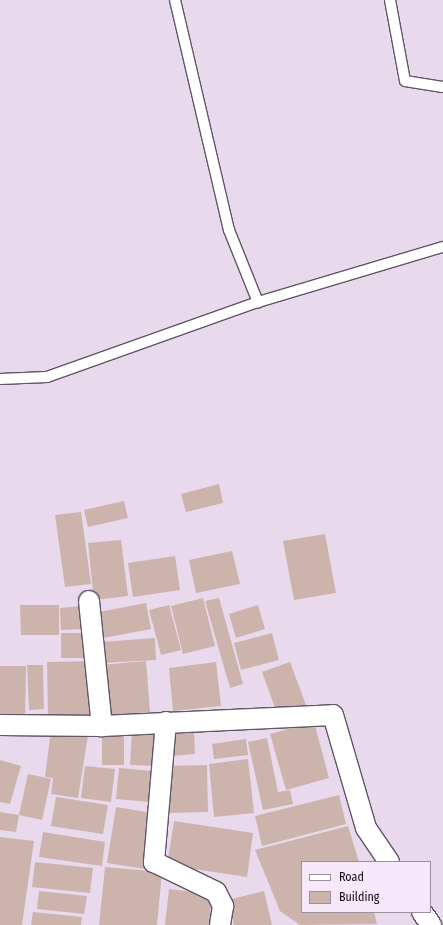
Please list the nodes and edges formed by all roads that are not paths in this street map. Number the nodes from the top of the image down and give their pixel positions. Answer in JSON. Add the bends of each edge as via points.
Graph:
{"nodes":[{"id":1,"x":175,"y":0,"type":"edge"},
{"id":2,"x":390,"y":0,"type":"edge"},
{"id":3,"x":443,"y":88,"type":"edge"},
{"id":4,"x":443,"y":247,"type":"edge"},
{"id":5,"x":258,"y":302,"type":"junction"},
{"id":6,"x":0,"y":378,"type":"edge"},
{"id":7,"x":89,"y":601,"type":"dead end"},
{"id":8,"x":166,"y":722,"type":"junction"},
{"id":9,"x":0,"y":725,"type":"edge"},
{"id":10,"x":102,"y":726,"type":"junction"},
{"id":11,"x":388,"y":861,"type":"edge"},
{"id":12,"x":423,"y":913,"type":"edge"},
{"id":13,"x":220,"y":925,"type":"edge"},
{"id":14,"x":431,"y":925,"type":"edge"}],
"edges":[{"from":1,"to":5,"type":"lane","via":[[229,230]]},
{"from":2,"to":3,"type":"lane","via":[[405,81]]},
{"from":4,"to":5,"type":"lane"},
{"from":5,"to":6,"type":"lane","via":[[46,377]]},
{"from":7,"to":10,"type":"street"},
{"from":8,"to":10,"type":"street"},
{"from":8,"to":11,"type":"street","via":[[333,715],[366,828]]},
{"from":8,"to":13,"type":"street","via":[[154,862],[216,892],[223,906]]},
{"from":9,"to":10,"type":"street"},
{"from":12,"to":14,"type":"street"}]}
